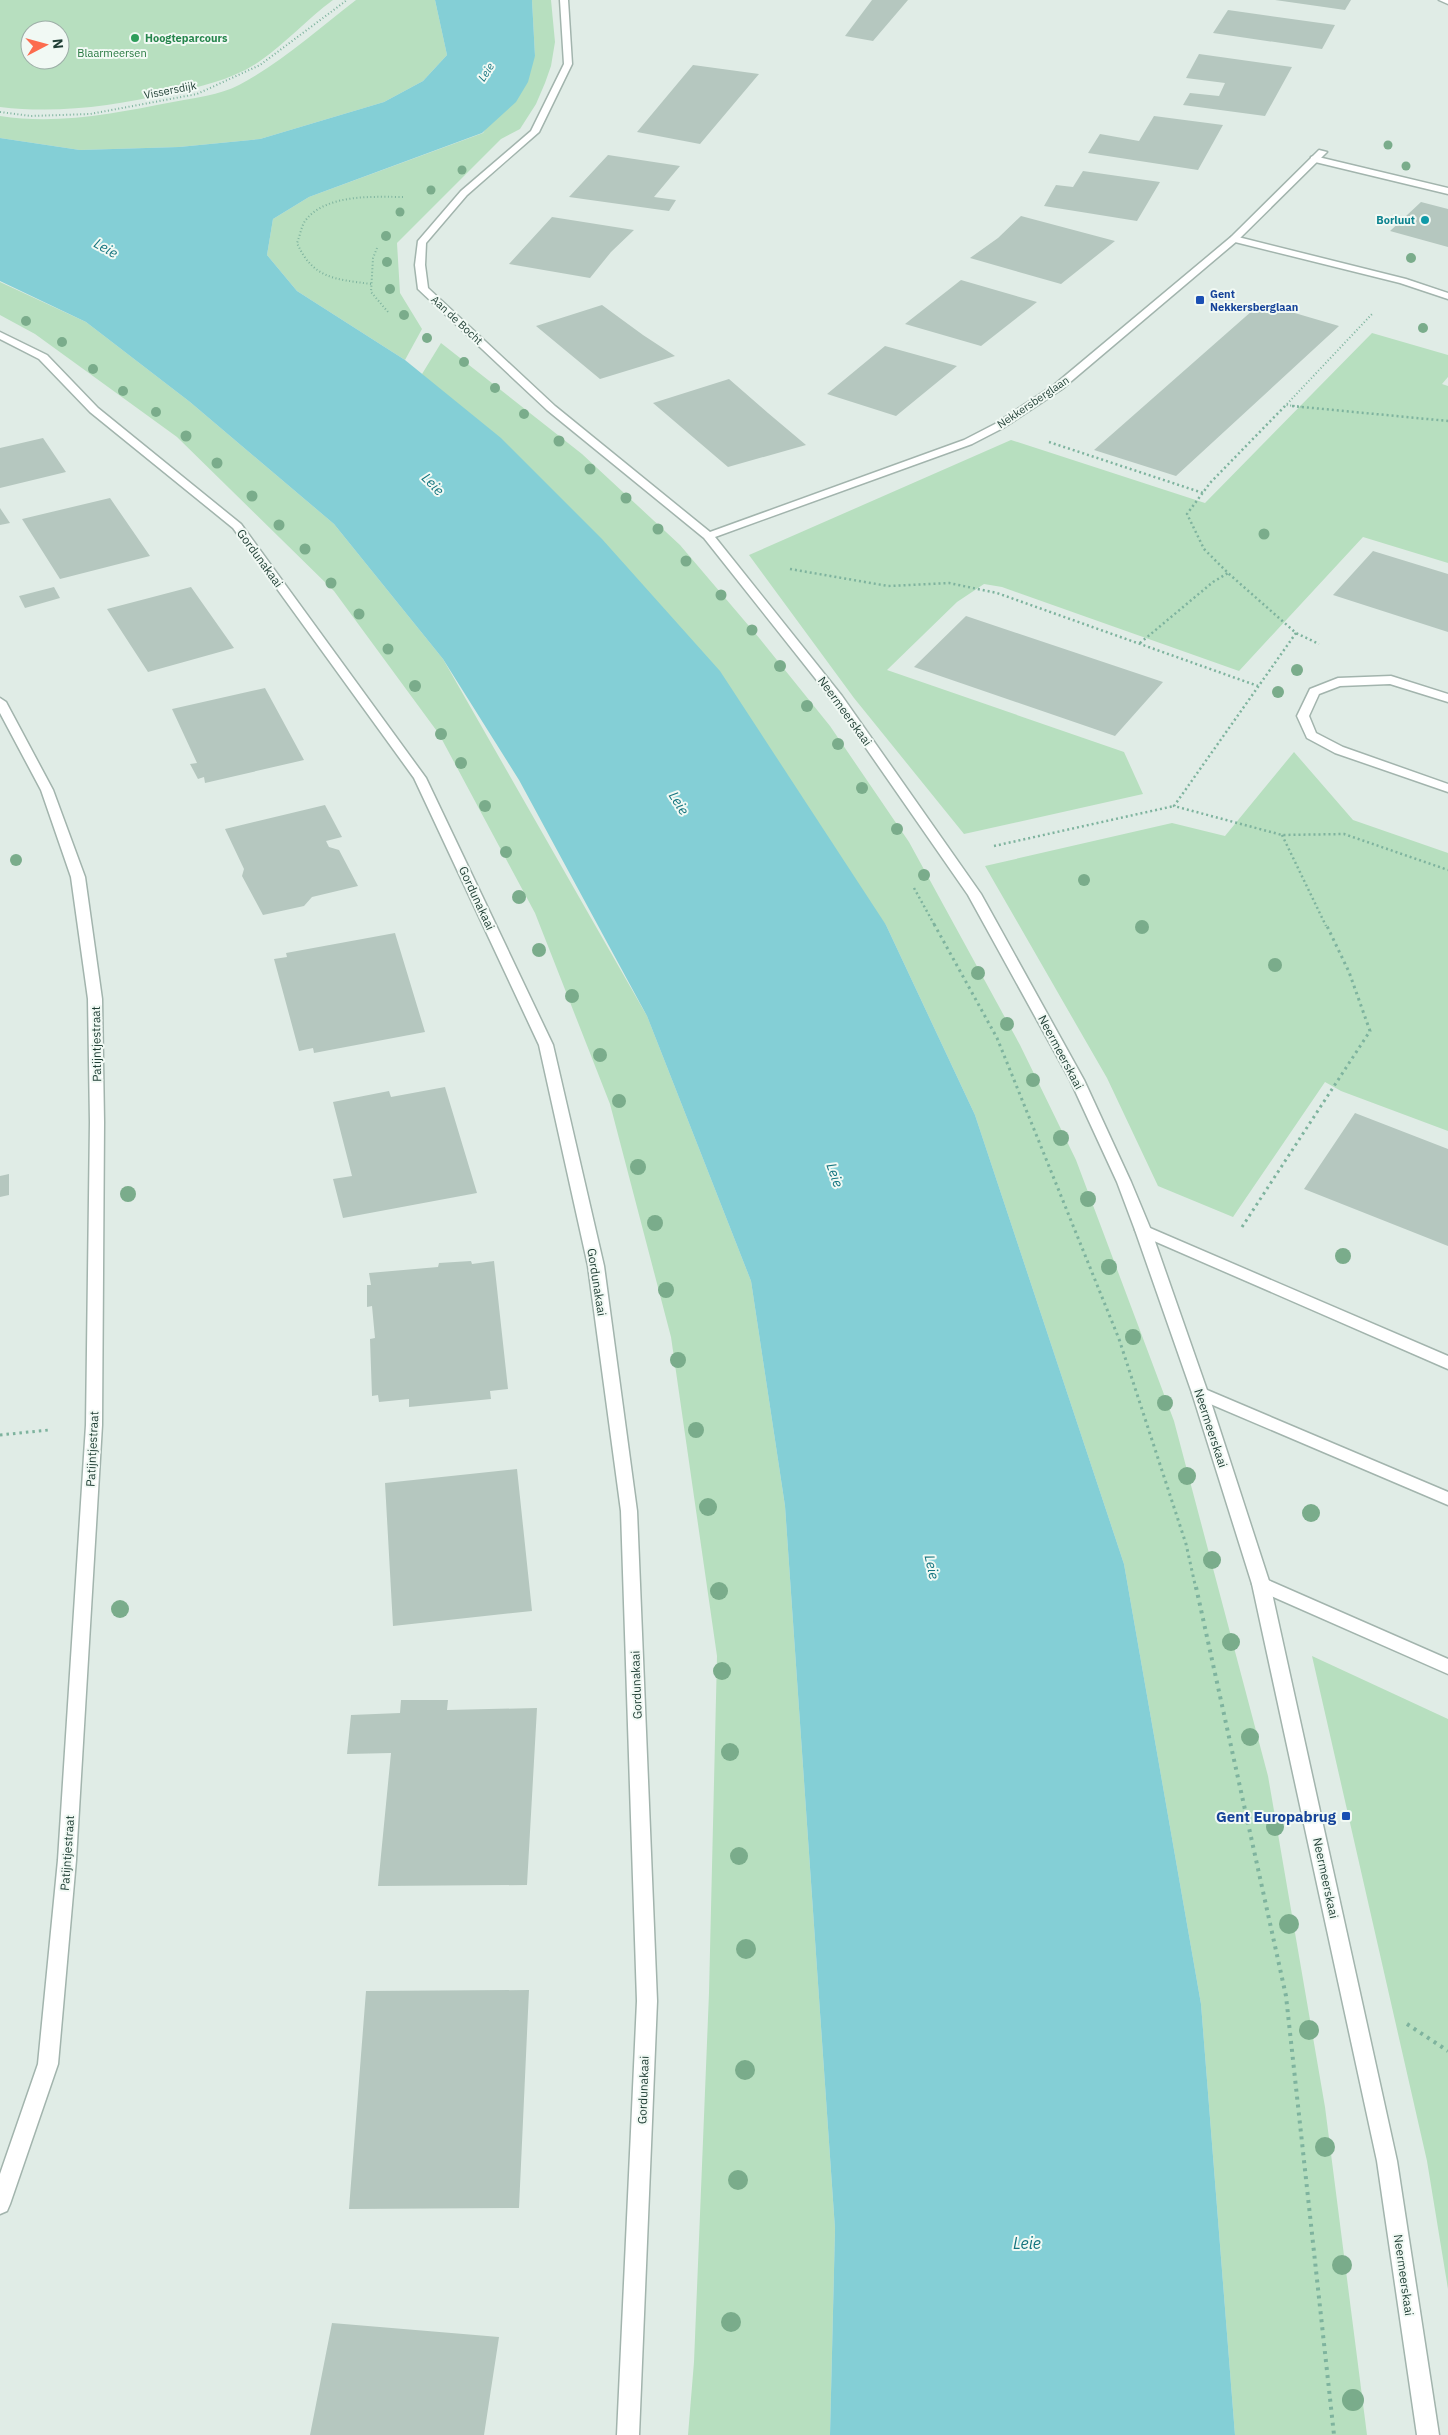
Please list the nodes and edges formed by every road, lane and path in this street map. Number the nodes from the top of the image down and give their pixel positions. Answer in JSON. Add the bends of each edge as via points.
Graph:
{"nodes":[{"id":1,"x":347,"y":0,"type":"edge"},
{"id":2,"x":564,"y":0,"type":"edge"},
{"id":3,"x":1443,"y":0,"type":"edge"},
{"id":4,"x":1448,"y":2,"type":"edge"},
{"id":5,"x":0,"y":112,"type":"edge"},
{"id":6,"x":1448,"y":191,"type":"edge"},
{"id":7,"x":401,"y":202,"type":"dead end"},
{"id":8,"x":1234,"y":238,"type":"junction"},
{"id":9,"x":380,"y":240,"type":"dead end"},
{"id":10,"x":1403,"y":281,"type":"junction"},
{"id":11,"x":371,"y":284,"type":"junction"},
{"id":12,"x":1448,"y":296,"type":"edge"},
{"id":13,"x":390,"y":314,"type":"dead end"},
{"id":14,"x":0,"y":335,"type":"edge"},
{"id":15,"x":1286,"y":405,"type":"junction"},
{"id":16,"x":1448,"y":421,"type":"edge"},
{"id":17,"x":999,"y":426,"type":"junction"},
{"id":18,"x":1203,"y":493,"type":"junction"},
{"id":19,"x":708,"y":536,"type":"junction"},
{"id":20,"x":725,"y":557,"type":"junction"},
{"id":21,"x":1228,"y":573,"type":"junction"},
{"id":22,"x":1296,"y":633,"type":"junction"},
{"id":23,"x":1139,"y":643,"type":"junction"},
{"id":24,"x":1322,"y":646,"type":"dead end"},
{"id":25,"x":1258,"y":686,"type":"junction"},
{"id":26,"x":1448,"y":698,"type":"edge"},
{"id":27,"x":0,"y":702,"type":"edge"},
{"id":28,"x":1448,"y":788,"type":"edge"},
{"id":29,"x":1174,"y":806,"type":"junction"},
{"id":30,"x":1282,"y":835,"type":"junction"},
{"id":31,"x":948,"y":857,"type":"junction"},
{"id":32,"x":1448,"y":870,"type":"edge"},
{"id":33,"x":910,"y":883,"type":"dead end"},
{"id":34,"x":1143,"y":1230,"type":"junction"},
{"id":35,"x":1239,"y":1232,"type":"dead end"},
{"id":36,"x":1448,"y":1363,"type":"edge"},
{"id":37,"x":1200,"y":1393,"type":"junction"},
{"id":38,"x":1448,"y":1499,"type":"edge"},
{"id":39,"x":1261,"y":1584,"type":"junction"},
{"id":40,"x":1448,"y":1667,"type":"edge"},
{"id":41,"x":0,"y":2204,"type":"edge"},
{"id":42,"x":628,"y":2435,"type":"edge"},
{"id":43,"x":1334,"y":2435,"type":"edge"},
{"id":44,"x":1428,"y":2435,"type":"edge"}],
"edges":[{"from":1,"to":5,"type":"path","name":"Vissersdijk","via":[[260,65],[197,94],[90,114],[31,116]]},
{"from":2,"to":19,"type":"street","name":"Aan de Bocht","via":[[568,64],[535,132],[464,193],[421,243],[423,289],[552,408]]},
{"from":3,"to":4,"type":"street"},
{"from":6,"to":8,"type":"street","name":"Nekkersberglaan","via":[[1318,156]]},
{"from":7,"to":11,"type":"path","via":[[406,197],[362,198],[324,206],[306,220],[297,243],[306,261],[325,275]]},
{"from":8,"to":10,"type":"street"},
{"from":8,"to":17,"type":"street","name":"Nekkersberglaan","via":[[1058,387]]},
{"from":9,"to":11,"type":"path","via":[[373,258]]},
{"from":10,"to":12,"type":"street"},
{"from":10,"to":15,"type":"path"},
{"from":11,"to":13,"type":"path","via":[[371,292]]},
{"from":14,"to":42,"type":"street","name":"Gordunakaai","via":[[43,357],[94,410],[237,526],[420,778],[546,1045],[596,1266],[629,1511],[647,2001]]},
{"from":15,"to":16,"type":"path"},
{"from":15,"to":18,"type":"path"},
{"from":17,"to":18,"type":"path"},
{"from":17,"to":19,"type":"street","name":"Nekkersberglaan","via":[[968,442]]},
{"from":18,"to":21,"type":"path","via":[[1187,514],[1204,549]]},
{"from":19,"to":20,"type":"street","name":"Neermeerskaai"},
{"from":20,"to":23,"type":"path","via":[[888,586],[949,583],[997,593]]},
{"from":20,"to":31,"type":"street","name":"Neermeerskaai","via":[[838,699]]},
{"from":21,"to":22,"type":"path"},
{"from":21,"to":23,"type":"path"},
{"from":22,"to":24,"type":"path"},
{"from":22,"to":25,"type":"path"},
{"from":23,"to":25,"type":"path"},
{"from":25,"to":29,"type":"path"},
{"from":26,"to":28,"type":"street","via":[[1391,680],[1338,682],[1314,692],[1303,716],[1311,734],[1339,750]]},
{"from":27,"to":41,"type":"street","name":"Patijntjestraat","via":[[47,790],[78,877],[94,999],[97,1122],[94,1425],[64,1889],[48,2064]]},
{"from":29,"to":30,"type":"path"},
{"from":29,"to":31,"type":"path"},
{"from":30,"to":32,"type":"path","via":[[1344,834]]},
{"from":30,"to":35,"type":"path","via":[[1349,972],[1370,1031]]},
{"from":31,"to":34,"type":"street","name":"Neermeerskaai","via":[[974,894],[1077,1080]]},
{"from":33,"to":43,"type":"path","via":[[997,1038],[1119,1339],[1186,1544],[1286,1996]]},
{"from":34,"to":36,"type":"street"},
{"from":34,"to":37,"type":"street","name":"Neermeerskaai"},
{"from":37,"to":38,"type":"street"},
{"from":37,"to":39,"type":"street","name":"Neermeerskaai"},
{"from":39,"to":40,"type":"street"},
{"from":39,"to":44,"type":"street","name":"Neermeerskaai","via":[[1388,2162]]}]}
